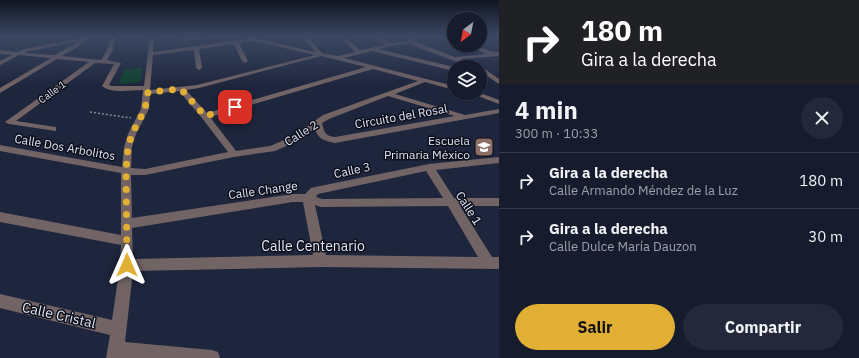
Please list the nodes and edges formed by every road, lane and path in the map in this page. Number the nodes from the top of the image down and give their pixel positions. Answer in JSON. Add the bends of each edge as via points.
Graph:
{"nodes":[{"id":1,"x":6,"y":53,"type":"edge"},
{"id":2,"x":23,"y":53,"type":"edge"},
{"id":3,"x":65,"y":53,"type":"edge"},
{"id":4,"x":108,"y":53,"type":"edge"},
{"id":5,"x":159,"y":53,"type":"edge"},
{"id":6,"x":197,"y":53,"type":"edge"},
{"id":7,"x":241,"y":53,"type":"edge"},
{"id":8,"x":320,"y":53,"type":"joint"},
{"id":9,"x":360,"y":53,"type":"edge"},
{"id":10,"x":385,"y":53,"type":"edge"},
{"id":11,"x":438,"y":53,"type":"edge"},
{"id":12,"x":487,"y":53,"type":"edge"},
{"id":13,"x":17,"y":54,"type":"junction"},
{"id":14,"x":151,"y":54,"type":"joint"},
{"id":15,"x":499,"y":54,"type":"edge"},
{"id":16,"x":492,"y":55,"type":"junction"},
{"id":17,"x":55,"y":58,"type":"junction"},
{"id":18,"x":338,"y":58,"type":"junction"},
{"id":19,"x":453,"y":58,"type":"junction"},
{"id":20,"x":499,"y":58,"type":"edge"},
{"id":21,"x":458,"y":60,"type":"edge"},
{"id":22,"x":94,"y":61,"type":"junction"},
{"id":23,"x":245,"y":61,"type":"dead end"},
{"id":24,"x":103,"y":62,"type":"junction"},
{"id":25,"x":0,"y":63,"type":"edge"},
{"id":26,"x":373,"y":66,"type":"junction"},
{"id":27,"x":447,"y":67,"type":"edge"},
{"id":28,"x":199,"y":68,"type":"dead end"},
{"id":29,"x":230,"y":70,"type":"dead end"},
{"id":30,"x":487,"y":74,"type":"edge"},
{"id":31,"x":238,"y":77,"type":"junction"},
{"id":32,"x":496,"y":80,"type":"edge"},
{"id":33,"x":423,"y":81,"type":"junction"},
{"id":34,"x":447,"y":86,"type":"edge"},
{"id":35,"x":181,"y":89,"type":"junction"},
{"id":36,"x":148,"y":90,"type":"junction"},
{"id":37,"x":0,"y":91,"type":"edge"},
{"id":38,"x":388,"y":94,"type":"junction"},
{"id":39,"x":487,"y":98,"type":"edge"},
{"id":40,"x":499,"y":102,"type":"edge"},
{"id":41,"x":499,"y":111,"type":"edge"},
{"id":42,"x":90,"y":112,"type":"dead end"},
{"id":43,"x":205,"y":116,"type":"junction"},
{"id":44,"x":466,"y":117,"type":"junction"},
{"id":45,"x":140,"y":120,"type":"junction"},
{"id":46,"x":318,"y":123,"type":"junction"},
{"id":47,"x":53,"y":129,"type":"dead end"},
{"id":48,"x":0,"y":148,"type":"edge"},
{"id":49,"x":234,"y":154,"type":"junction"},
{"id":50,"x":499,"y":160,"type":"edge"},
{"id":51,"x":429,"y":167,"type":"junction"},
{"id":52,"x":126,"y":170,"type":"junction"},
{"id":53,"x":308,"y":198,"type":"junction"},
{"id":54,"x":450,"y":202,"type":"junction"},
{"id":55,"x":499,"y":202,"type":"edge"},
{"id":56,"x":0,"y":217,"type":"edge"},
{"id":57,"x":127,"y":224,"type":"junction"},
{"id":58,"x":127,"y":241,"type":"junction"},
{"id":59,"x":321,"y":261,"type":"junction"},
{"id":60,"x":494,"y":263,"type":"edge"},
{"id":61,"x":127,"y":265,"type":"junction"},
{"id":62,"x":0,"y":301,"type":"edge"},
{"id":63,"x":119,"y":329,"type":"junction"},
{"id":64,"x":115,"y":354,"type":"edge"},
{"id":65,"x":212,"y":358,"type":"edge"}],
"edges":[{"from":1,"to":13,"type":"street"},
{"from":2,"to":13,"type":"street"},
{"from":3,"to":17,"type":"street"},
{"from":4,"to":24,"type":"street"},
{"from":5,"to":14,"type":"street"},
{"from":6,"to":28,"type":"street"},
{"from":7,"to":23,"type":"street"},
{"from":8,"to":18,"type":"street"},
{"from":8,"to":31,"type":"street","via":[[318,56]]},
{"from":9,"to":18,"type":"street"},
{"from":10,"to":27,"type":"street"},
{"from":11,"to":19,"type":"street"},
{"from":12,"to":16,"type":"street"},
{"from":13,"to":17,"type":"street"},
{"from":13,"to":25,"type":"street"},
{"from":14,"to":36,"type":"street"},
{"from":15,"to":16,"type":"street"},
{"from":16,"to":19,"type":"street"},
{"from":16,"to":20,"type":"street"},
{"from":17,"to":22,"type":"street"},
{"from":17,"to":37,"type":"street"},
{"from":18,"to":26,"type":"street"},
{"from":19,"to":21,"type":"street"},
{"from":22,"to":24,"type":"street"},
{"from":22,"to":47,"type":"street","name":"Calle 1","via":[[9,122]]},
{"from":24,"to":36,"type":"street","via":[[118,63],[105,86]]},
{"from":26,"to":33,"type":"street"},
{"from":26,"to":43,"type":"street"},
{"from":29,"to":31,"type":"street"},
{"from":30,"to":32,"type":"street"},
{"from":31,"to":35,"type":"street"},
{"from":33,"to":34,"type":"street"},
{"from":33,"to":38,"type":"street","name":"Calle 2"},
{"from":35,"to":36,"type":"street"},
{"from":35,"to":43,"type":"street"},
{"from":36,"to":45,"type":"street"},
{"from":38,"to":44,"type":"street"},
{"from":38,"to":46,"type":"street","name":"Calle 2","via":[[326,117]]},
{"from":39,"to":40,"type":"street"},
{"from":41,"to":44,"type":"street","name":"Circuito del Rosal"},
{"from":42,"to":45,"type":"path"},
{"from":43,"to":49,"type":"street"},
{"from":44,"to":46,"type":"street","name":"Circuito del Rosal","via":[[335,140],[320,133]]},
{"from":45,"to":52,"type":"street","via":[[128,147]]},
{"from":46,"to":49,"type":"street","name":"Calle 2","via":[[297,138],[272,149]]},
{"from":48,"to":52,"type":"street","name":"Calle Dos Arbolitos"},
{"from":49,"to":52,"type":"street","name":"Calle 2","via":[[145,172]]},
{"from":50,"to":51,"type":"street","name":"Calle 3"},
{"from":51,"to":53,"type":"street","name":"Calle 3","via":[[315,191]]},
{"from":51,"to":54,"type":"street","name":"Calle 1"},
{"from":52,"to":57,"type":"street"},
{"from":53,"to":54,"type":"street","name":"Calle Change","via":[[321,203]]},
{"from":53,"to":57,"type":"street","name":"Calle Change","via":[[293,198]]},
{"from":53,"to":59,"type":"street"},
{"from":54,"to":55,"type":"street","name":"Calle Change"},
{"from":54,"to":60,"type":"street","name":"Calle 1"},
{"from":56,"to":58,"type":"street"},
{"from":57,"to":58,"type":"street"},
{"from":58,"to":61,"type":"street"},
{"from":59,"to":60,"type":"street","name":"Calle Centenario"},
{"from":59,"to":61,"type":"street","name":"Calle Centenario"},
{"from":61,"to":63,"type":"street"},
{"from":62,"to":63,"type":"street","name":"Calle Cristal"},
{"from":63,"to":64,"type":"street"},
{"from":64,"to":65,"type":"street"}]}
